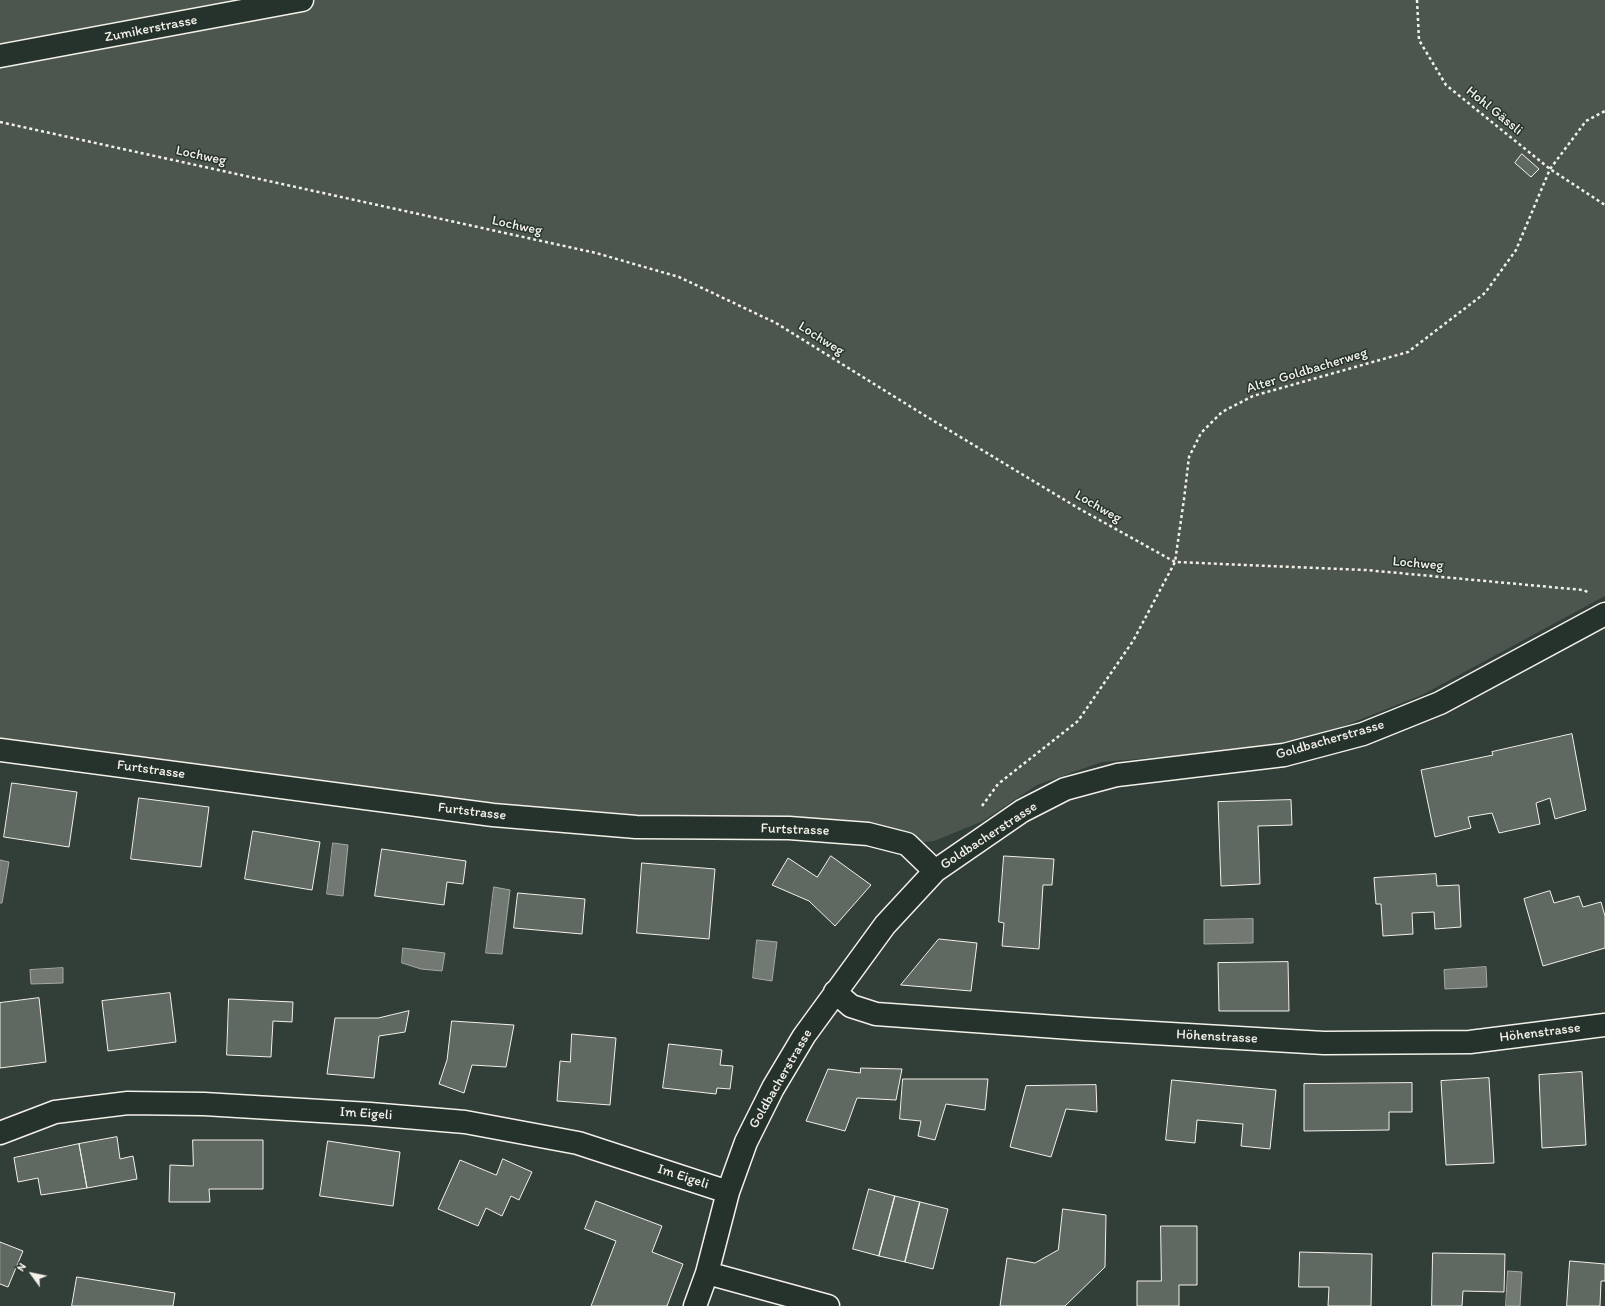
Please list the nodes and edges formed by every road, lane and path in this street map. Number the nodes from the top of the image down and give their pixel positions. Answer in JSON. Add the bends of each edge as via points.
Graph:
{"nodes":[{"id":1,"x":302,"y":0,"type":"edge"},
{"id":2,"x":1418,"y":0,"type":"edge"},
{"id":3,"x":0,"y":56,"type":"edge"},
{"id":4,"x":1605,"y":111,"type":"edge"},
{"id":5,"x":0,"y":122,"type":"edge"},
{"id":6,"x":1550,"y":169,"type":"junction"},
{"id":7,"x":1605,"y":205,"type":"edge"},
{"id":8,"x":1175,"y":562,"type":"junction"},
{"id":9,"x":1591,"y":593,"type":"dead end"},
{"id":10,"x":1605,"y":614,"type":"edge"},
{"id":11,"x":0,"y":750,"type":"edge"},
{"id":12,"x":980,"y":809,"type":"dead end"},
{"id":13,"x":934,"y":871,"type":"junction"},
{"id":14,"x":835,"y":992,"type":"junction"},
{"id":15,"x":1605,"y":1025,"type":"edge"},
{"id":16,"x":0,"y":1133,"type":"edge"},
{"id":17,"x":728,"y":1192,"type":"junction"},
{"id":18,"x":707,"y":1273,"type":"junction"},
{"id":19,"x":695,"y":1306,"type":"edge"},
{"id":20,"x":828,"y":1306,"type":"edge"}],
"edges":[{"from":1,"to":3,"type":"street","name":"Zumikerstrasse"},
{"from":2,"to":6,"type":"path","name":"Hohl Gässli","via":[[1419,40],[1446,85]]},
{"from":4,"to":6,"type":"path","name":"Alter Goldbacherweg","via":[[1586,121]]},
{"from":5,"to":8,"type":"path","name":"Lochweg","via":[[596,253],[679,277],[776,323],[1078,508]]},
{"from":6,"to":7,"type":"path","name":"Hohl Gässli"},
{"from":6,"to":8,"type":"path","name":"Alter Goldbacherweg","via":[[1516,250],[1485,293],[1408,352],[1253,396],[1222,412],[1202,433],[1189,457]]},
{"from":8,"to":9,"type":"path","name":"Lochweg","via":[[1366,570],[1583,590]]},
{"from":8,"to":12,"type":"path","name":"Alter Goldbacherweg","via":[[1133,641],[1078,721],[998,784]]},
{"from":10,"to":13,"type":"street","name":"Goldbacherstrasse","via":[[1440,704],[1363,734],[1284,755],[1117,775],[1065,789],[1022,811]]},
{"from":11,"to":13,"type":"street","name":"Furtstrasse","via":[[493,815],[636,827],[789,828],[868,834],[907,844]]},
{"from":13,"to":14,"type":"street","name":"Goldbacherstrasse","via":[[885,925]]},
{"from":14,"to":15,"type":"street","name":"Höhenstrasse","via":[[851,1006],[876,1014],[1324,1043],[1470,1042]]},
{"from":14,"to":17,"type":"street","name":"Goldbacherstrasse","via":[[804,1036],[773,1088],[746,1142]]},
{"from":16,"to":17,"type":"street","name":"Im Eigeli","via":[[55,1112],[128,1103],[204,1104],[465,1122],[578,1142]]},
{"from":17,"to":18,"type":"street","name":"Goldbacherstrasse"},
{"from":18,"to":19,"type":"street","name":"Goldbacherstrasse"},
{"from":18,"to":20,"type":"street"}]}
